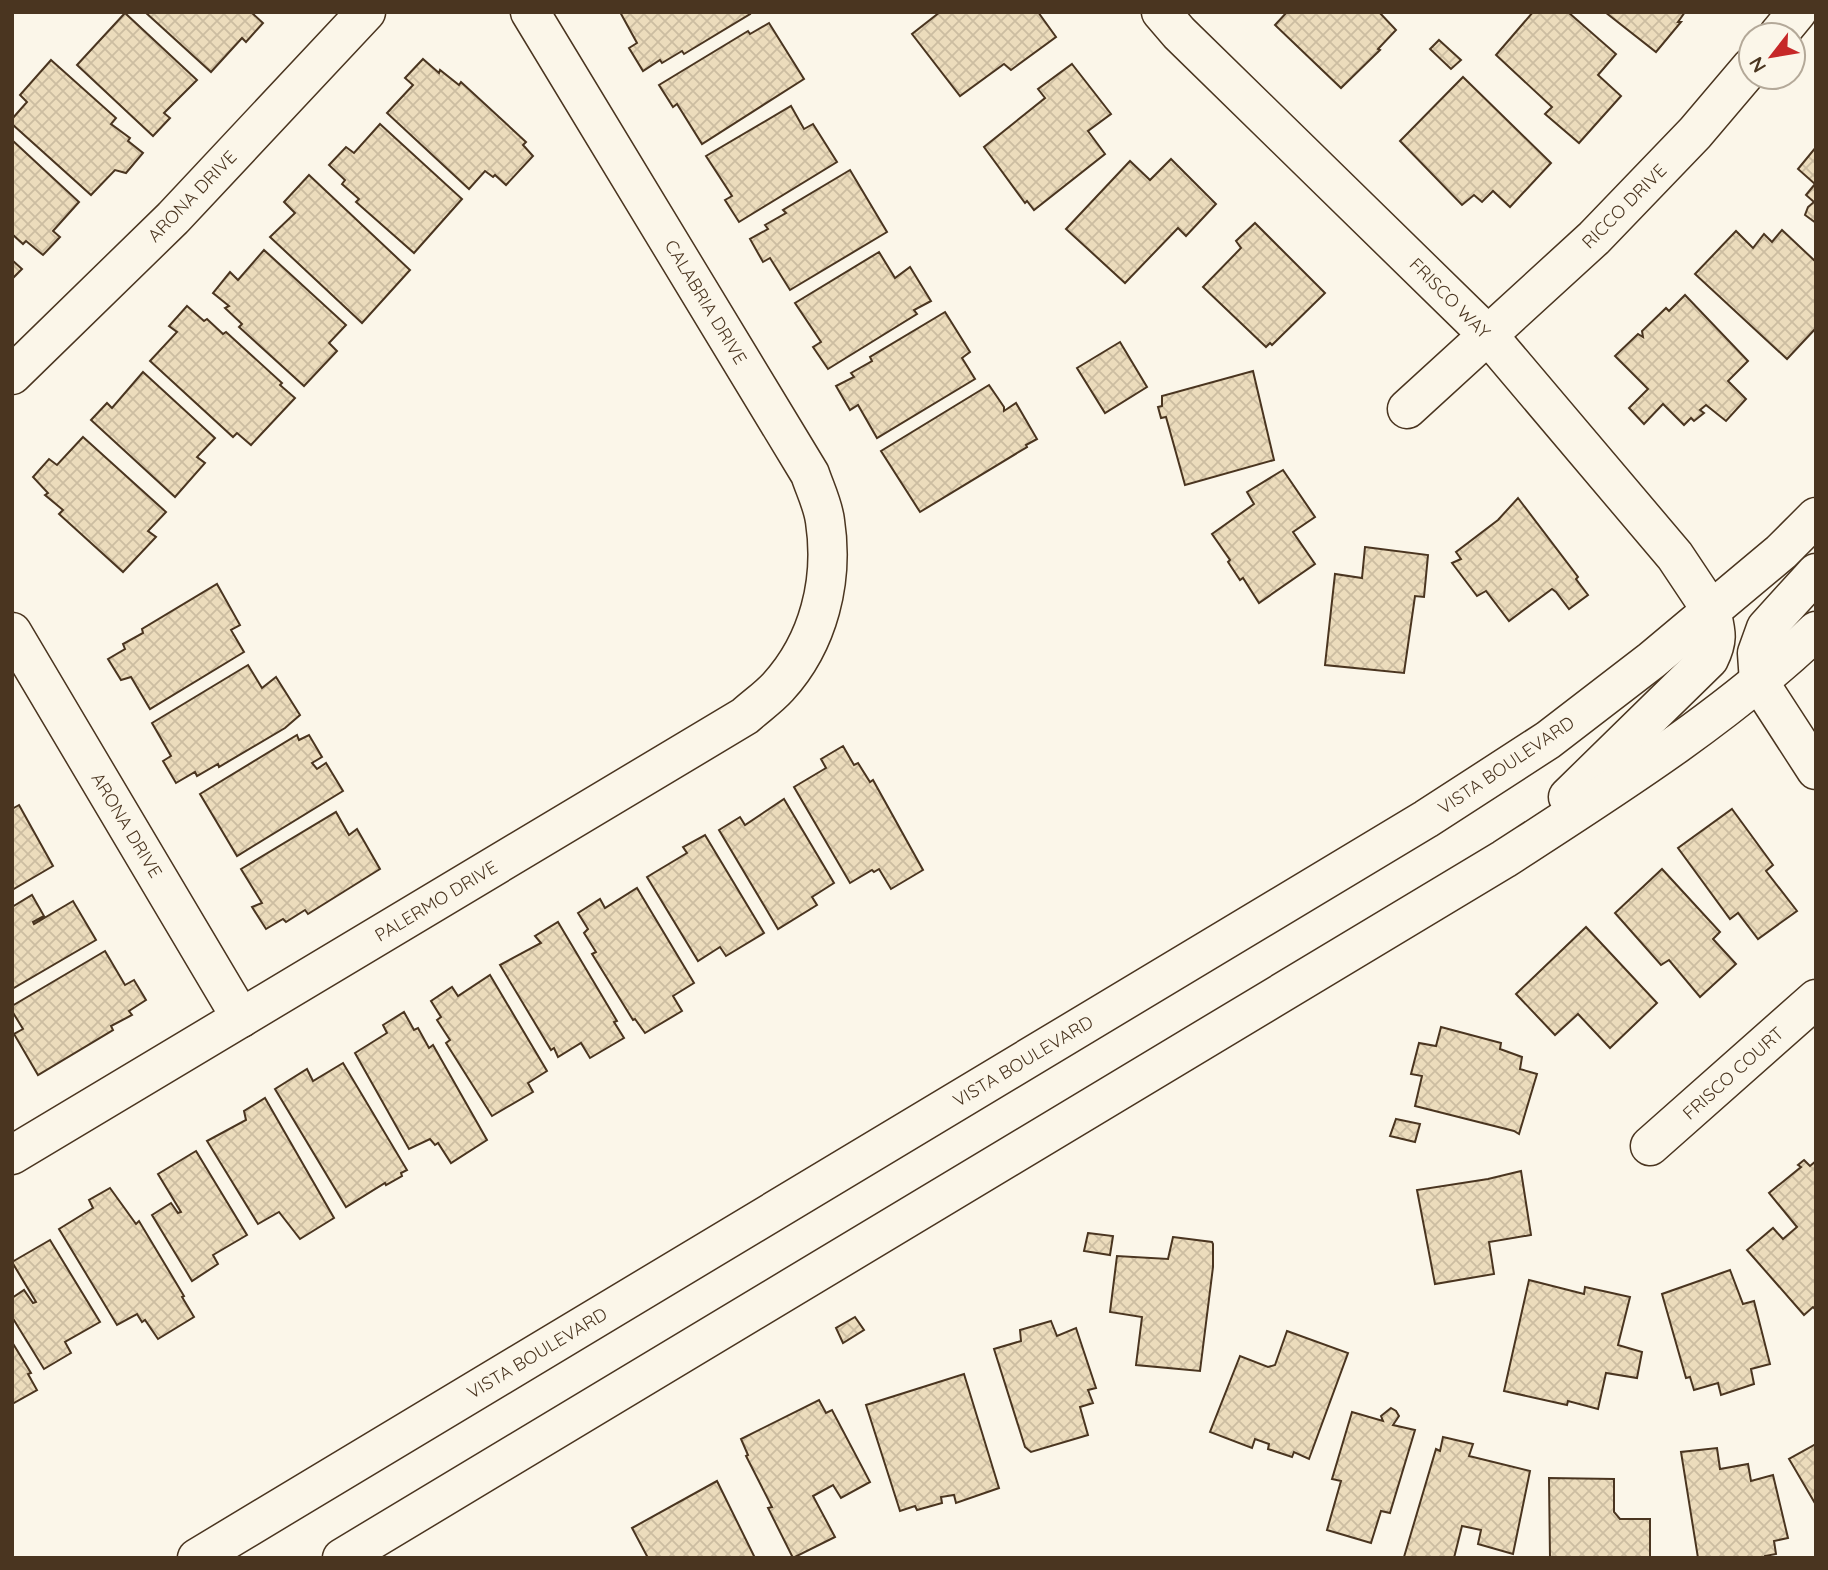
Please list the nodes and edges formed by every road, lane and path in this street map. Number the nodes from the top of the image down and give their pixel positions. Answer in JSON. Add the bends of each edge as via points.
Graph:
{"nodes":[{"id":1,"x":366,"y":12,"type":"edge"},
{"id":2,"x":530,"y":12,"type":"edge"},
{"id":3,"x":1161,"y":12,"type":"edge"},
{"id":4,"x":1737,"y":84,"type":"edge"},
{"id":5,"x":1487,"y":334,"type":"junction"},
{"id":6,"x":12,"y":374,"type":"edge"},
{"id":7,"x":1407,"y":409,"type":"dead end"},
{"id":8,"x":1816,"y":517,"type":"edge"},
{"id":9,"x":1816,"y":573,"type":"edge"},
{"id":10,"x":822,"y":609,"type":"joint"},
{"id":11,"x":1711,"y":610,"type":"junction"},
{"id":12,"x":1816,"y":631,"type":"edge"},
{"id":13,"x":12,"y":632,"type":"edge"},
{"id":14,"x":1759,"y":682,"type":"junction"},
{"id":15,"x":1816,"y":770,"type":"edge"},
{"id":16,"x":1504,"y":859,"type":"junction"},
{"id":17,"x":1816,"y":999,"type":"edge"},
{"id":18,"x":241,"y":1018,"type":"junction"},
{"id":19,"x":1650,"y":1146,"type":"dead end"},
{"id":20,"x":12,"y":1155,"type":"edge"},
{"id":21,"x":197,"y":1558,"type":"edge"},
{"id":22,"x":342,"y":1558,"type":"edge"}],
"edges":[{"from":1,"to":6,"type":"street","name":"ARONA DRIVE","via":[[173,218]]},
{"from":2,"to":10,"type":"street","name":"CALABRIA DRIVE","via":[[810,474],[825,518],[829,561]]},
{"from":3,"to":5,"type":"street","name":"FRISCO WAY"},
{"from":4,"to":5,"type":"street","name":"RICCO DRIVE","via":[[1594,238]]},
{"from":5,"to":7,"type":"street","name":"RICCO DRIVE"},
{"from":5,"to":11,"type":"street","name":"FRISCO WAY","via":[[1675,556]]},
{"from":8,"to":11,"type":"street","name":"VISTA BOULEVARD"},
{"from":9,"to":14,"type":"street","via":[[1766,628],[1758,653]]},
{"from":10,"to":18,"type":"street","name":"PALERMO DRIVE","via":[[805,650],[778,687],[745,716]]},
{"from":11,"to":16,"type":"street","via":[[1716,642],[1702,668]]},
{"from":11,"to":21,"type":"street","name":"VISTA BOULEVARD","via":[[1548,740],[1426,819]]},
{"from":12,"to":14,"type":"street"},
{"from":13,"to":18,"type":"street","name":"ARONA DRIVE"},
{"from":14,"to":15,"type":"street"},
{"from":14,"to":16,"type":"street","via":[[1643,768]]},
{"from":16,"to":22,"type":"street"},
{"from":17,"to":19,"type":"street","name":"FRISCO COURT"},
{"from":18,"to":20,"type":"street","name":"PALERMO DRIVE"}]}
